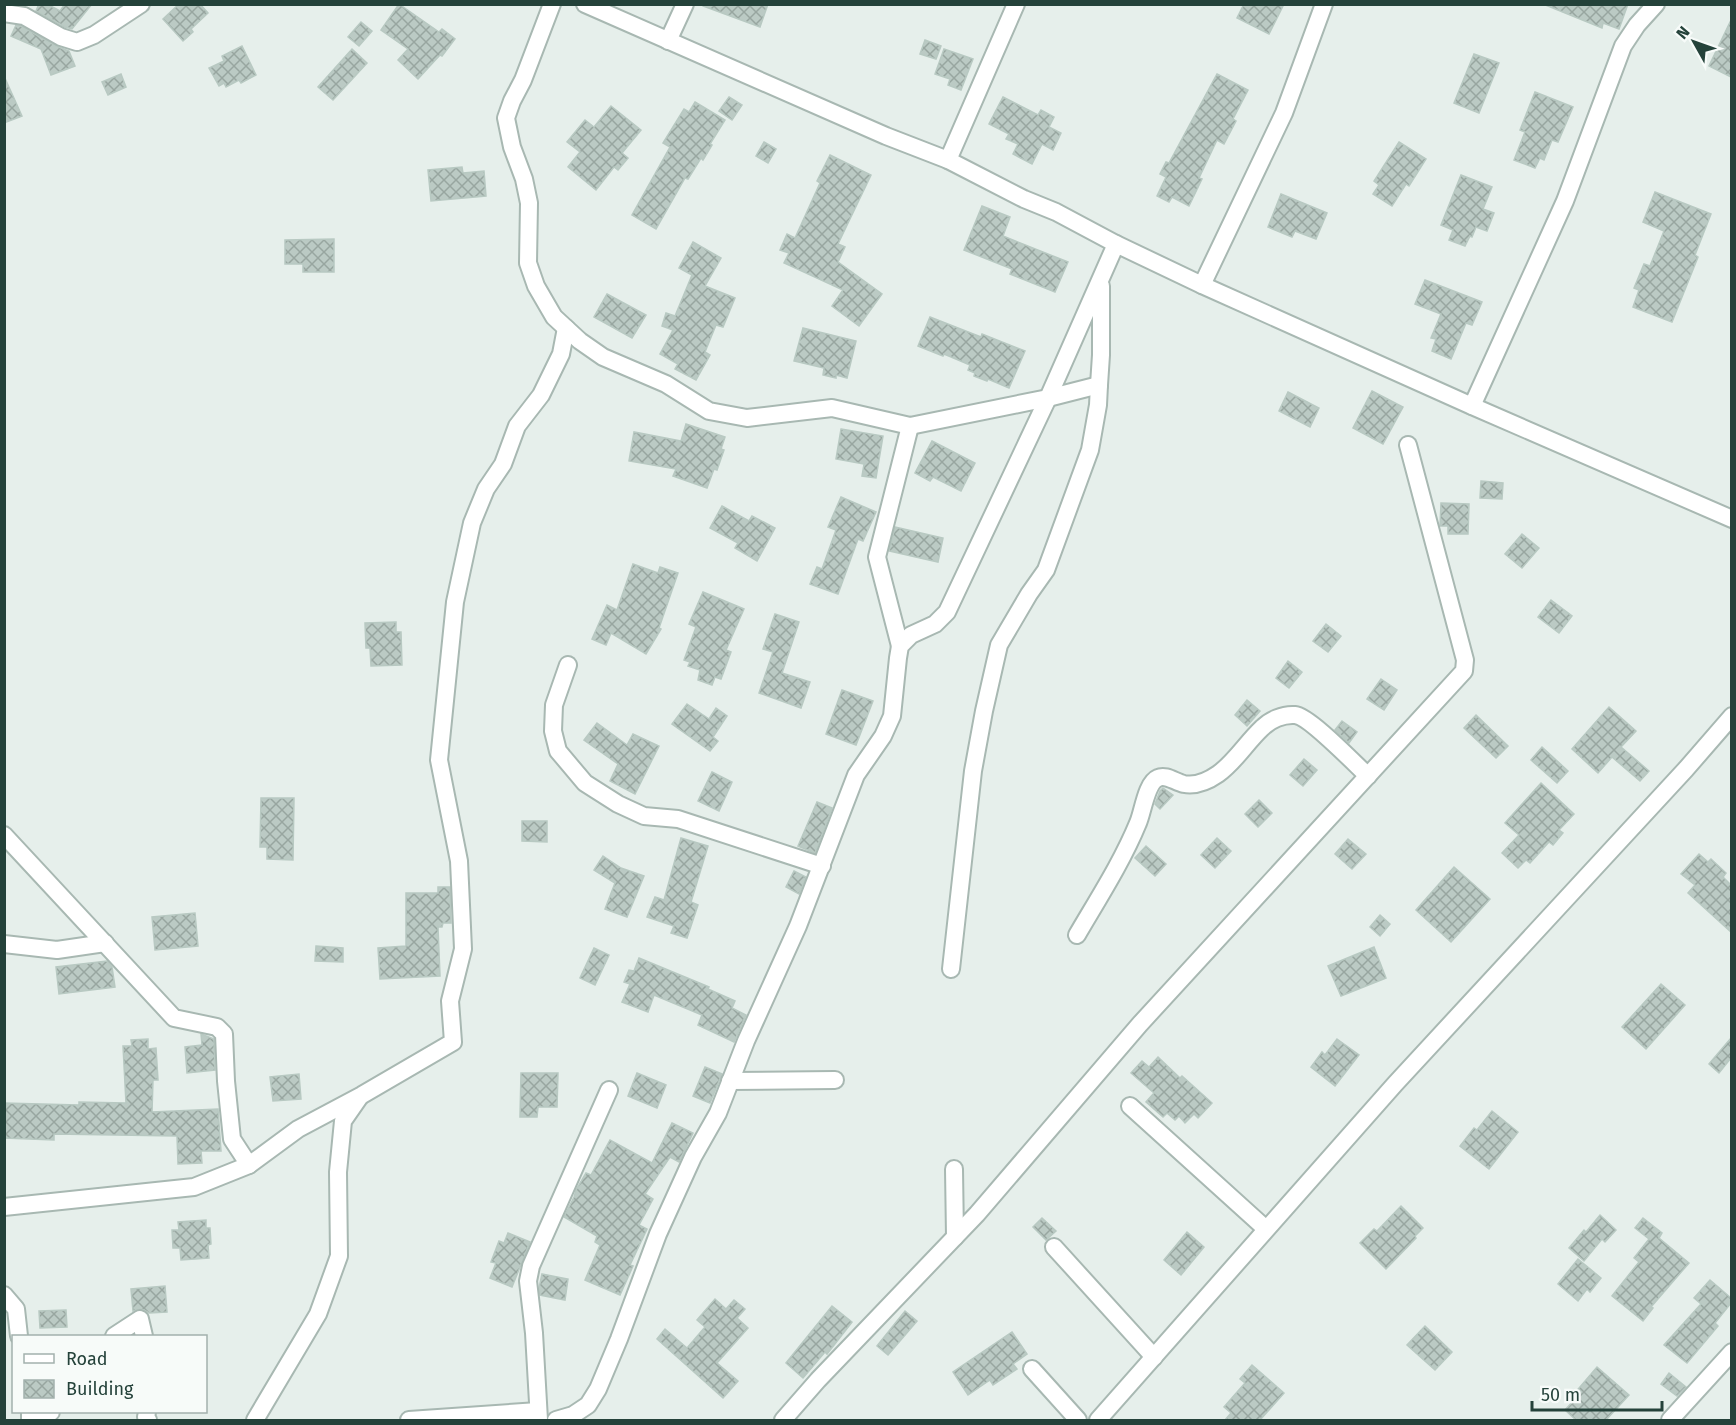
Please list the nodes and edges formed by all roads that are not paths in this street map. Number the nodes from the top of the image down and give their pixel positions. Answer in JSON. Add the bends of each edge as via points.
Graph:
{"nodes":[{"id":1,"x":141,"y":4,"type":"edge"},
{"id":2,"x":552,"y":4,"type":"edge"},
{"id":3,"x":585,"y":4,"type":"edge"},
{"id":4,"x":685,"y":4,"type":"edge"},
{"id":5,"x":1016,"y":4,"type":"edge"},
{"id":6,"x":1324,"y":4,"type":"edge"},
{"id":7,"x":1656,"y":4,"type":"edge"},
{"id":8,"x":4,"y":13,"type":"edge"},
{"id":9,"x":668,"y":41,"type":"junction"},
{"id":10,"x":948,"y":160,"type":"junction"},
{"id":11,"x":1116,"y":244,"type":"junction"},
{"id":12,"x":1101,"y":279,"type":"junction"},
{"id":13,"x":1202,"y":285,"type":"junction"},
{"id":14,"x":566,"y":328,"type":"junction"},
{"id":15,"x":1099,"y":385,"type":"junction"},
{"id":16,"x":1047,"y":398,"type":"junction"},
{"id":17,"x":1472,"y":406,"type":"junction"},
{"id":18,"x":910,"y":426,"type":"junction"},
{"id":19,"x":1408,"y":445,"type":"dead end"},
{"id":20,"x":1731,"y":519,"type":"edge"},
{"id":21,"x":900,"y":646,"type":"junction"},
{"id":22,"x":567,"y":665,"type":"dead end"},
{"id":23,"x":1731,"y":716,"type":"edge"},
{"id":24,"x":1368,"y":776,"type":"junction"},
{"id":25,"x":4,"y":835,"type":"edge"},
{"id":26,"x":822,"y":866,"type":"junction"},
{"id":27,"x":1077,"y":935,"type":"dead end"},
{"id":28,"x":105,"y":943,"type":"junction"},
{"id":29,"x":4,"y":944,"type":"edge"},
{"id":30,"x":951,"y":969,"type":"dead end"},
{"id":31,"x":835,"y":1080,"type":"dead end"},
{"id":32,"x":730,"y":1081,"type":"junction"},
{"id":33,"x":609,"y":1090,"type":"dead end"},
{"id":34,"x":362,"y":1095,"type":"junction"},
{"id":35,"x":1130,"y":1106,"type":"dead end"},
{"id":36,"x":249,"y":1165,"type":"junction"},
{"id":37,"x":954,"y":1169,"type":"dead end"},
{"id":38,"x":4,"y":1208,"type":"edge"},
{"id":39,"x":1266,"y":1229,"type":"junction"},
{"id":40,"x":955,"y":1237,"type":"junction"},
{"id":41,"x":1054,"y":1247,"type":"dead end"},
{"id":42,"x":4,"y":1295,"type":"edge"},
{"id":43,"x":19,"y":1335,"type":"edge"},
{"id":44,"x":116,"y":1335,"type":"edge"},
{"id":45,"x":144,"y":1335,"type":"edge"},
{"id":46,"x":1731,"y":1352,"type":"edge"},
{"id":47,"x":1154,"y":1357,"type":"junction"},
{"id":48,"x":1032,"y":1369,"type":"dead end"},
{"id":49,"x":538,"y":1416,"type":"edge"},
{"id":50,"x":255,"y":1420,"type":"edge"},
{"id":51,"x":409,"y":1420,"type":"edge"},
{"id":52,"x":556,"y":1420,"type":"edge"},
{"id":53,"x":783,"y":1420,"type":"edge"},
{"id":54,"x":1078,"y":1420,"type":"edge"},
{"id":55,"x":1098,"y":1420,"type":"edge"},
{"id":56,"x":1670,"y":1420,"type":"edge"}],
"edges":[{"from":1,"to":8,"type":"street","via":[[78,42],[24,16]]},
{"from":2,"to":14,"type":"street","via":[[507,118],[529,203],[528,262],[536,286],[554,317]]},
{"from":3,"to":9,"type":"street"},
{"from":4,"to":9,"type":"street"},
{"from":5,"to":10,"type":"street"},
{"from":6,"to":13,"type":"street","via":[[1284,113]]},
{"from":7,"to":17,"type":"street","via":[[1623,46],[1565,201]]},
{"from":9,"to":10,"type":"street"},
{"from":10,"to":11,"type":"street"},
{"from":11,"to":12,"type":"street"},
{"from":11,"to":13,"type":"street"},
{"from":12,"to":15,"type":"street"},
{"from":12,"to":16,"type":"street"},
{"from":13,"to":17,"type":"street"},
{"from":14,"to":18,"type":"street","via":[[603,357],[666,384],[709,411],[747,418],[832,408]]},
{"from":14,"to":34,"type":"street","via":[[561,354],[541,395],[517,426],[503,464],[486,489],[472,523],[455,602],[439,760],[459,861],[463,949],[450,1001],[453,1042]]},
{"from":15,"to":16,"type":"street"},
{"from":15,"to":30,"type":"street","via":[[1090,450],[1065,523],[1046,570],[999,645],[973,771]]},
{"from":16,"to":18,"type":"street"},
{"from":16,"to":21,"type":"street","via":[[947,612]]},
{"from":17,"to":20,"type":"street"},
{"from":18,"to":21,"type":"street","via":[[877,557]]},
{"from":19,"to":24,"type":"street","via":[[1465,660],[1464,671]]},
{"from":21,"to":26,"type":"street","via":[[892,716],[884,736],[856,775]]},
{"from":22,"to":26,"type":"street","via":[[554,705],[553,731],[558,751],[585,783],[644,816],[678,819]]},
{"from":23,"to":39,"type":"street"},
{"from":24,"to":27,"type":"street","via":[[1296,715],[1279,717],[1264,726],[1230,764],[1205,781],[1192,784],[1158,778],[1151,784],[1130,843]]},
{"from":24,"to":40,"type":"street","via":[[1140,1024]]},
{"from":25,"to":28,"type":"street"},
{"from":26,"to":32,"type":"street"},
{"from":28,"to":29,"type":"street","via":[[57,950]]},
{"from":28,"to":36,"type":"street","via":[[174,1018],[217,1027],[224,1034],[232,1139]]},
{"from":31,"to":32,"type":"street"},
{"from":32,"to":52,"type":"street","via":[[658,1234],[598,1389],[588,1405]]},
{"from":33,"to":49,"type":"street","via":[[529,1274]]},
{"from":34,"to":36,"type":"street","via":[[298,1128]]},
{"from":34,"to":50,"type":"street","via":[[343,1121],[338,1172],[339,1256],[318,1314]]},
{"from":35,"to":39,"type":"street"},
{"from":36,"to":38,"type":"street","via":[[194,1187]]},
{"from":37,"to":40,"type":"street"},
{"from":39,"to":47,"type":"street"},
{"from":40,"to":53,"type":"street"},
{"from":41,"to":47,"type":"street"},
{"from":42,"to":43,"type":"street","via":[[16,1309]]},
{"from":44,"to":45,"type":"street","via":[[140,1320]]},
{"from":46,"to":56,"type":"street"},
{"from":47,"to":55,"type":"street"},
{"from":48,"to":54,"type":"street"},
{"from":49,"to":51,"type":"street"}]}
